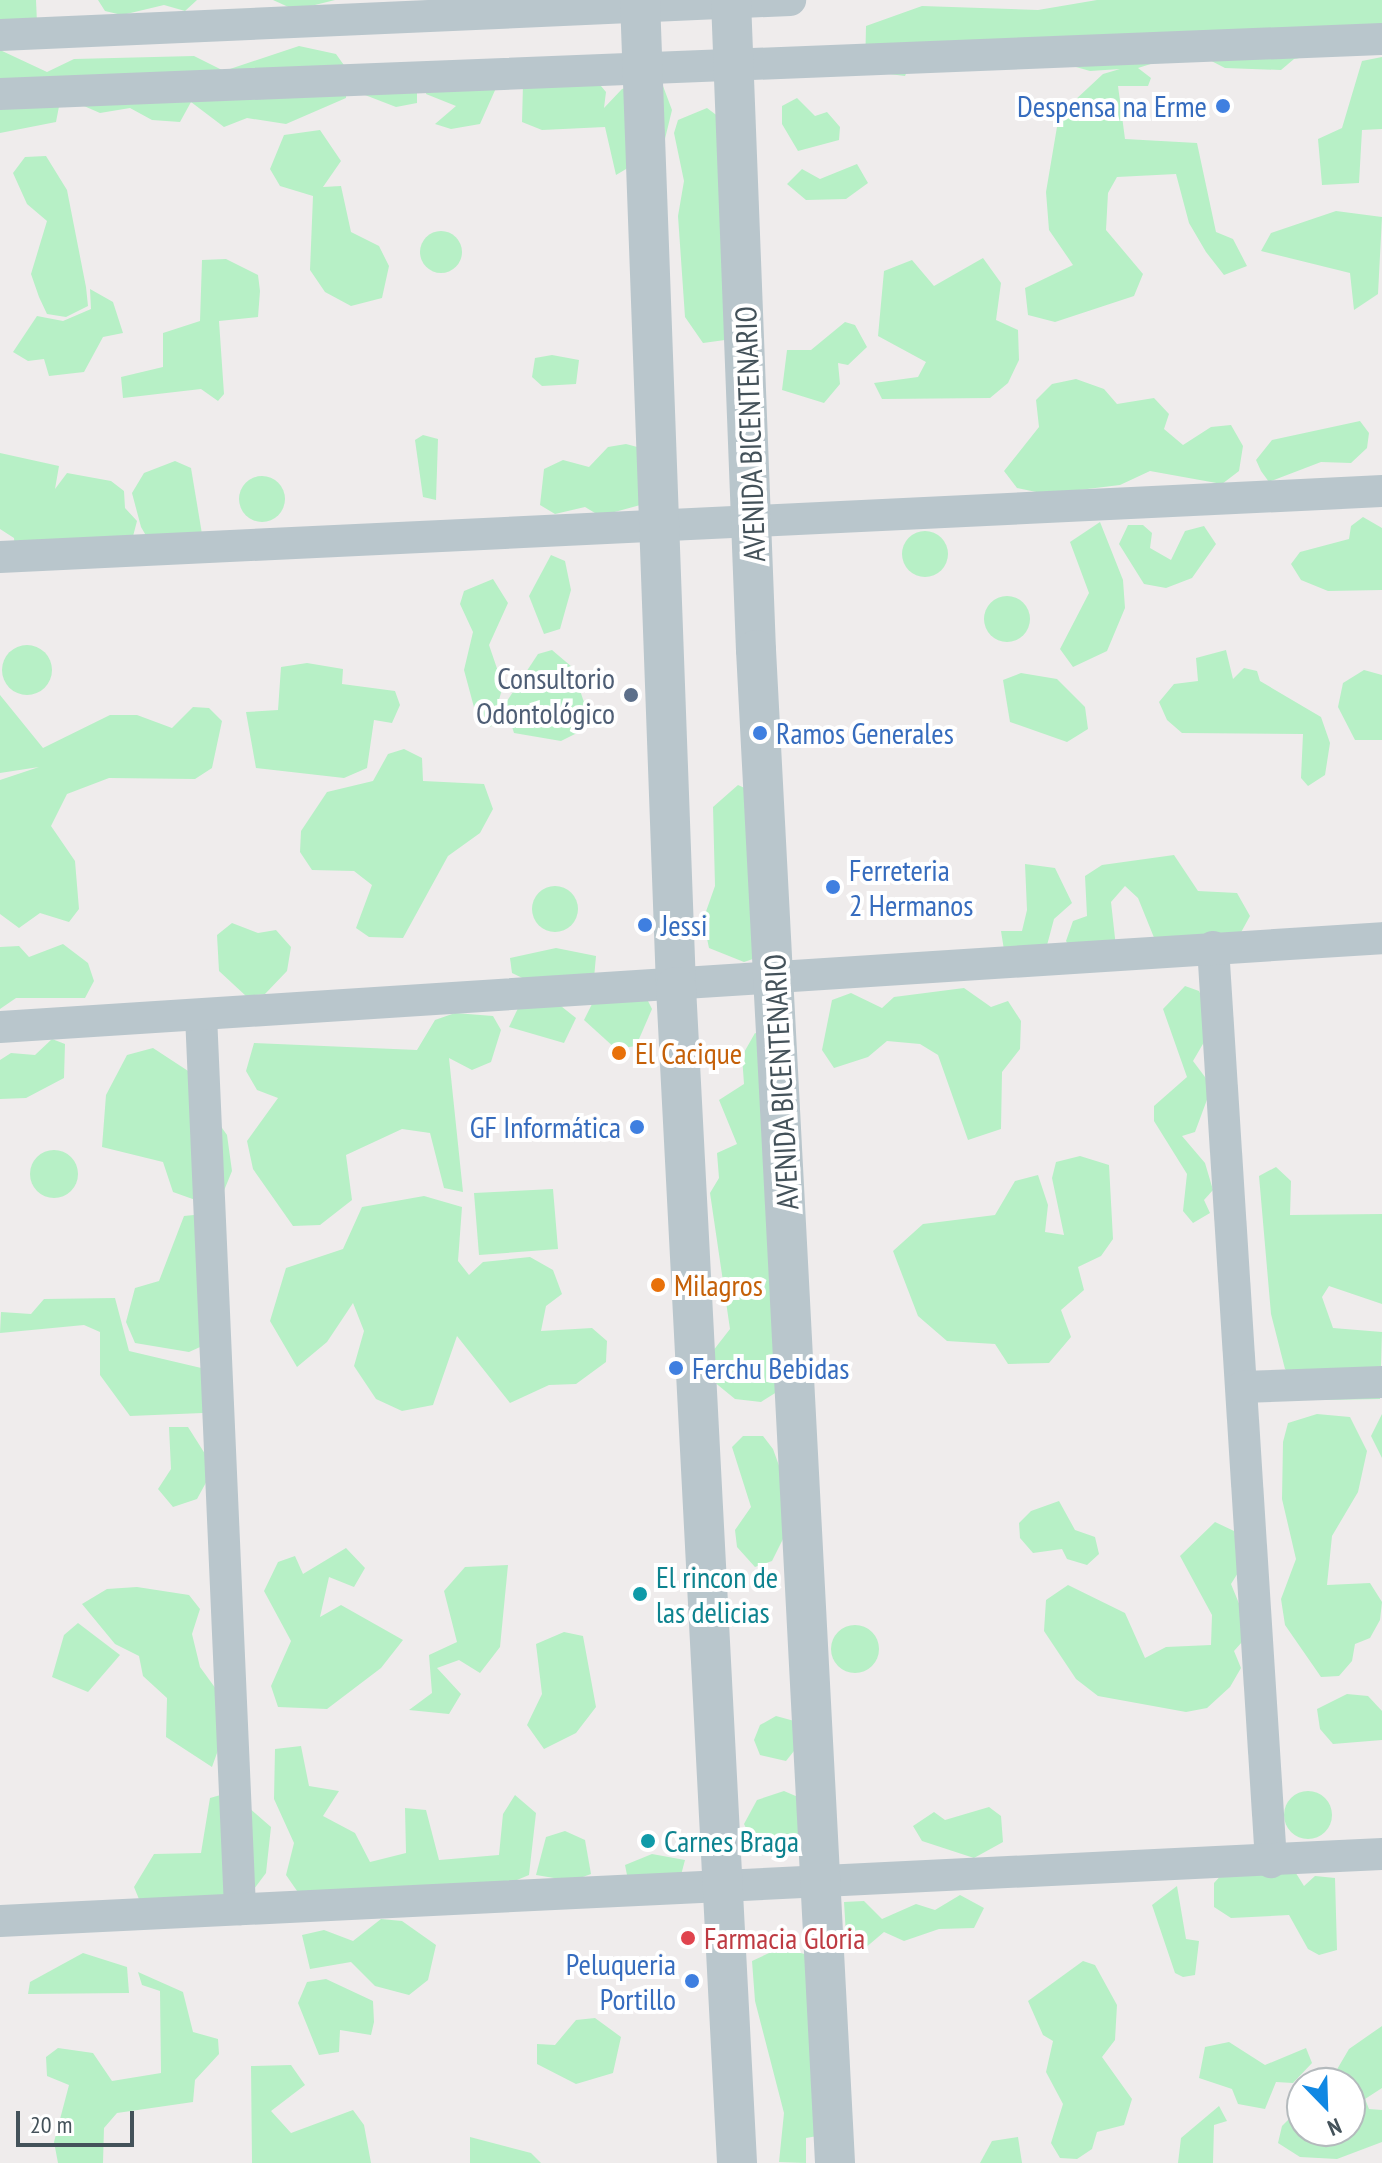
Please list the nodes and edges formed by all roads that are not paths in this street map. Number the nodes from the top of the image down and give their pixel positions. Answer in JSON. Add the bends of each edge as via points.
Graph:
{"nodes":[{"id":1,"x":790,"y":0,"type":"edge"},
{"id":2,"x":731,"y":1,"type":"edge"},
{"id":3,"x":640,"y":5,"type":"edge"},
{"id":4,"x":0,"y":35,"type":"edge"},
{"id":5,"x":1382,"y":39,"type":"edge"},
{"id":6,"x":733,"y":64,"type":"junction"},
{"id":7,"x":640,"y":66,"type":"junction"},
{"id":8,"x":0,"y":94,"type":"edge"},
{"id":9,"x":1382,"y":491,"type":"edge"},
{"id":10,"x":755,"y":515,"type":"junction"},
{"id":11,"x":664,"y":526,"type":"junction"},
{"id":12,"x":0,"y":557,"type":"edge"},
{"id":13,"x":1382,"y":938,"type":"edge"},
{"id":14,"x":1213,"y":947,"type":"junction"},
{"id":15,"x":776,"y":975,"type":"junction"},
{"id":16,"x":676,"y":987,"type":"junction"},
{"id":17,"x":201,"y":1015,"type":"junction"},
{"id":18,"x":0,"y":1027,"type":"edge"},
{"id":19,"x":1382,"y":1382,"type":"edge"},
{"id":20,"x":1242,"y":1387,"type":"junction"},
{"id":21,"x":1382,"y":1854,"type":"edge"},
{"id":22,"x":1271,"y":1862,"type":"junction"},
{"id":23,"x":823,"y":1877,"type":"junction"},
{"id":24,"x":722,"y":1888,"type":"junction"},
{"id":25,"x":240,"y":1909,"type":"junction"},
{"id":26,"x":0,"y":1921,"type":"edge"},
{"id":27,"x":737,"y":2163,"type":"edge"},
{"id":28,"x":835,"y":2163,"type":"edge"}],
"edges":[{"from":1,"to":2,"type":"street"},
{"from":2,"to":3,"type":"street"},
{"from":2,"to":6,"type":"street","name":"AVENIDA BICENTENARIO"},
{"from":3,"to":4,"type":"street"},
{"from":3,"to":7,"type":"street"},
{"from":5,"to":6,"type":"street"},
{"from":6,"to":7,"type":"street"},
{"from":6,"to":10,"type":"street","name":"AVENIDA BICENTENARIO"},
{"from":7,"to":8,"type":"street"},
{"from":7,"to":11,"type":"street"},
{"from":9,"to":10,"type":"street","via":[[999,513]]},
{"from":10,"to":11,"type":"street"},
{"from":10,"to":15,"type":"street","name":"AVENIDA BICENTENARIO"},
{"from":11,"to":12,"type":"street"},
{"from":11,"to":16,"type":"street"},
{"from":13,"to":14,"type":"street"},
{"from":14,"to":15,"type":"street"},
{"from":14,"to":20,"type":"street"},
{"from":15,"to":16,"type":"street"},
{"from":15,"to":23,"type":"street","name":"AVENIDA BICENTENARIO"},
{"from":16,"to":17,"type":"street"},
{"from":16,"to":24,"type":"street"},
{"from":17,"to":18,"type":"street"},
{"from":17,"to":25,"type":"street"},
{"from":19,"to":20,"type":"street"},
{"from":20,"to":22,"type":"street"},
{"from":21,"to":22,"type":"street"},
{"from":22,"to":23,"type":"street"},
{"from":23,"to":24,"type":"street"},
{"from":23,"to":28,"type":"street","name":"AVENIDA BICENTENARIO"},
{"from":24,"to":25,"type":"street"},
{"from":24,"to":27,"type":"street"},
{"from":25,"to":26,"type":"street"}]}
